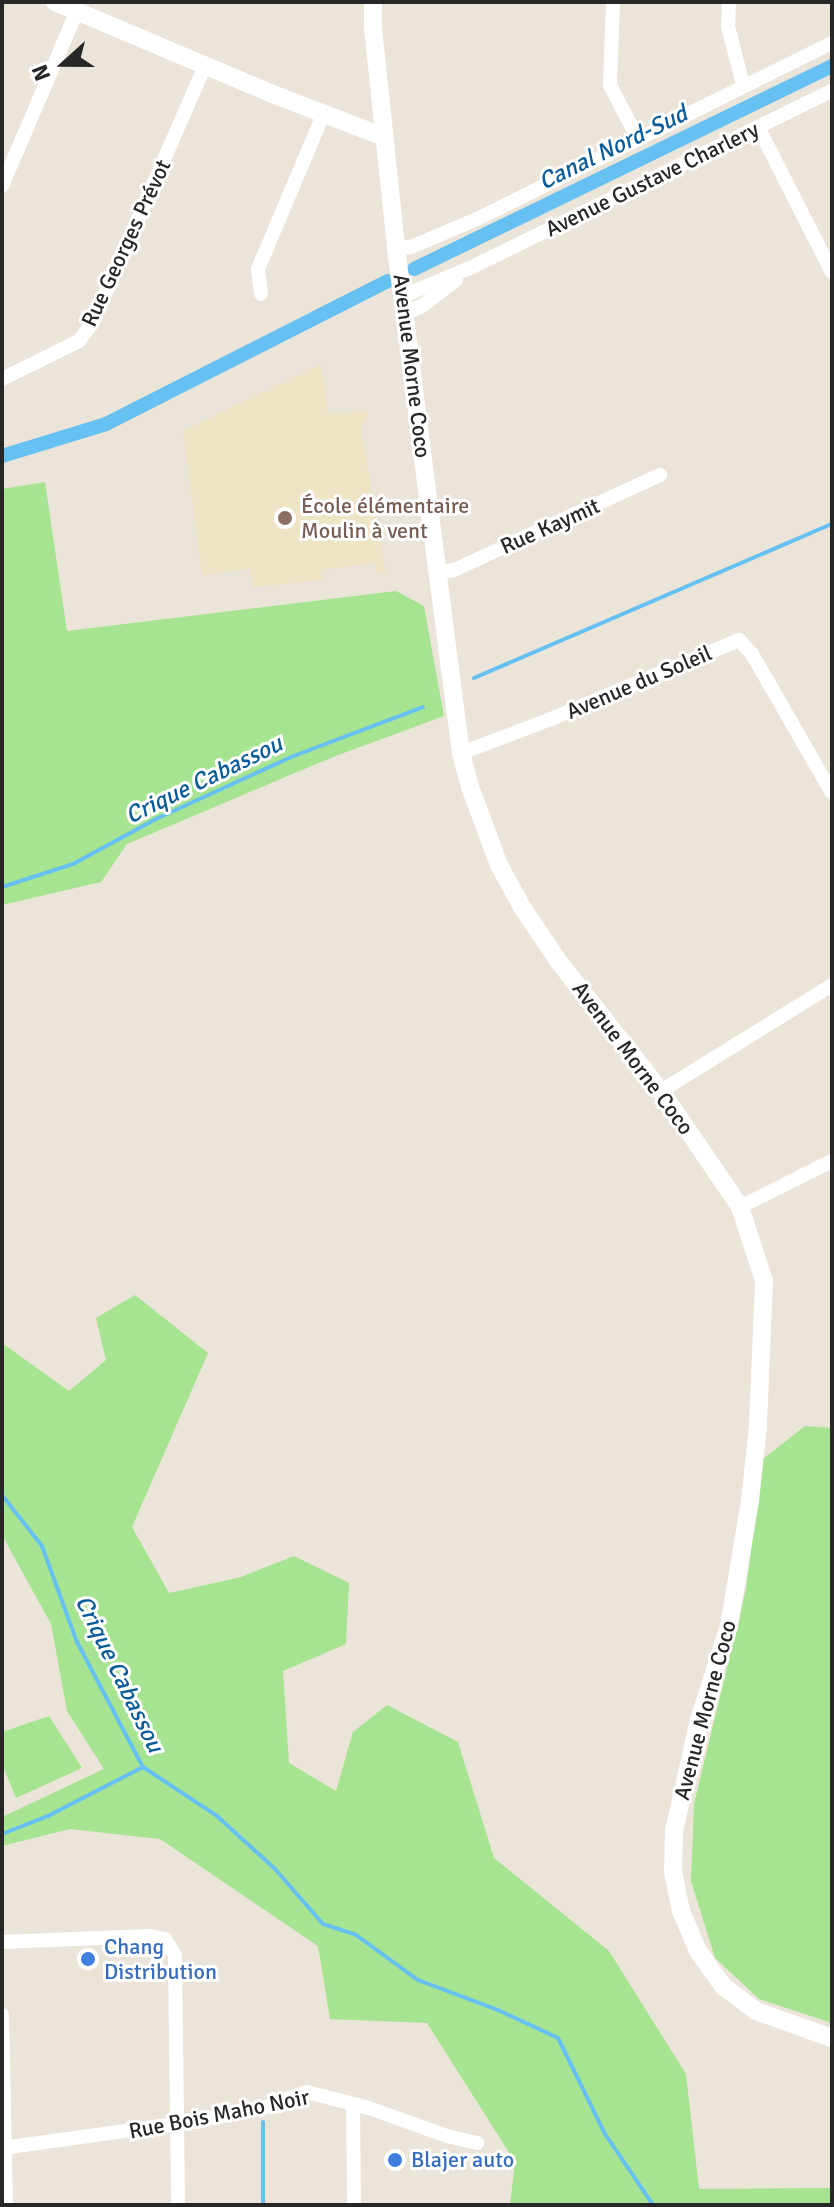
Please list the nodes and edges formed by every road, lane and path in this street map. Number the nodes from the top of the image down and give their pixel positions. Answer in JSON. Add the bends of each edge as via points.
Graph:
{"nodes":[{"id":1,"x":55,"y":2,"type":"edge"},
{"id":2,"x":373,"y":2,"type":"edge"},
{"id":3,"x":613,"y":2,"type":"edge"},
{"id":4,"x":729,"y":2,"type":"edge"},
{"id":5,"x":77,"y":11,"type":"junction"},
{"id":6,"x":832,"y":43,"type":"edge"},
{"id":7,"x":205,"y":66,"type":"junction"},
{"id":8,"x":743,"y":85,"type":"junction"},
{"id":9,"x":832,"y":91,"type":"edge"},
{"id":10,"x":323,"y":115,"type":"junction"},
{"id":11,"x":758,"y":127,"type":"junction"},
{"id":12,"x":384,"y":137,"type":"junction"},
{"id":13,"x":638,"y":139,"type":"junction"},
{"id":14,"x":2,"y":186,"type":"edge"},
{"id":15,"x":396,"y":248,"type":"junction"},
{"id":16,"x":832,"y":272,"type":"edge"},
{"id":17,"x":261,"y":294,"type":"dead end"},
{"id":18,"x":404,"y":304,"type":"junction"},
{"id":19,"x":2,"y":379,"type":"edge"},
{"id":20,"x":660,"y":475,"type":"dead end"},
{"id":21,"x":438,"y":572,"type":"junction"},
{"id":22,"x":461,"y":753,"type":"junction"},
{"id":23,"x":832,"y":793,"type":"edge"},
{"id":24,"x":832,"y":985,"type":"edge"},
{"id":25,"x":661,"y":1091,"type":"junction"},
{"id":26,"x":832,"y":1161,"type":"edge"},
{"id":27,"x":740,"y":1207,"type":"junction"},
{"id":28,"x":2,"y":1942,"type":"edge"},
{"id":29,"x":2,"y":2015,"type":"edge"},
{"id":30,"x":832,"y":2038,"type":"edge"},
{"id":31,"x":353,"y":2105,"type":"junction"},
{"id":32,"x":176,"y":2124,"type":"junction"},
{"id":33,"x":477,"y":2143,"type":"dead end"},
{"id":34,"x":3,"y":2149,"type":"edge"},
{"id":35,"x":6,"y":2205,"type":"edge"},
{"id":36,"x":178,"y":2205,"type":"edge"},
{"id":37,"x":354,"y":2205,"type":"edge"}],
"edges":[{"from":1,"to":5,"type":"street"},
{"from":2,"to":12,"type":"street","name":"Avenue Morne Coco"},
{"from":3,"to":13,"type":"street","via":[[610,85]]},
{"from":4,"to":8,"type":"street","via":[[728,26]]},
{"from":5,"to":7,"type":"street"},
{"from":5,"to":14,"type":"street"},
{"from":6,"to":8,"type":"street","name":"Avenue Gustave Charlery"},
{"from":7,"to":10,"type":"street"},
{"from":7,"to":19,"type":"street","name":"Rue Georges Prévot","via":[[93,322],[79,341]]},
{"from":8,"to":13,"type":"street","name":"Avenue Gustave Charlery"},
{"from":9,"to":11,"type":"street","name":"Avenue Gustave Charlery"},
{"from":10,"to":12,"type":"street"},
{"from":10,"to":17,"type":"street","via":[[258,269]]},
{"from":11,"to":16,"type":"street"},
{"from":11,"to":18,"type":"street","name":"Avenue Gustave Charlery"},
{"from":12,"to":15,"type":"street","name":"Avenue Morne Coco"},
{"from":13,"to":15,"type":"street","name":"Avenue Gustave Charlery","via":[[477,219],[411,247]]},
{"from":15,"to":18,"type":"street","name":"Avenue Morne Coco"},
{"from":18,"to":21,"type":"street","name":"Avenue Morne Coco"},
{"from":20,"to":21,"type":"street","name":"Rue Kaymit","via":[[454,570]]},
{"from":21,"to":22,"type":"street","name":"Avenue Morne Coco"},
{"from":22,"to":23,"type":"street","name":"Avenue du Soleil","via":[[739,640]]},
{"from":22,"to":25,"type":"street","name":"Avenue Morne Coco","via":[[499,865],[522,907]]},
{"from":24,"to":25,"type":"street"},
{"from":25,"to":27,"type":"street","name":"Avenue Morne Coco"},
{"from":26,"to":27,"type":"street"},
{"from":27,"to":30,"type":"street","name":"Avenue Morne Coco","via":[[764,1281],[758,1426],[729,1626],[696,1734],[674,1831],[673,1871],[681,1911],[698,1951],[723,1986],[756,2011]]},
{"from":28,"to":32,"type":"street","via":[[165,1939],[175,1955]]},
{"from":29,"to":34,"type":"street"},
{"from":31,"to":32,"type":"street","name":"Rue Bois Maho Noir","via":[[307,2092],[263,2108]]},
{"from":31,"to":33,"type":"street","name":"Rue Bois Maho Noir"},
{"from":31,"to":37,"type":"street"},
{"from":32,"to":34,"type":"street","name":"Rue Bois Maho Noir"},
{"from":32,"to":36,"type":"street"},
{"from":34,"to":35,"type":"street"}]}
